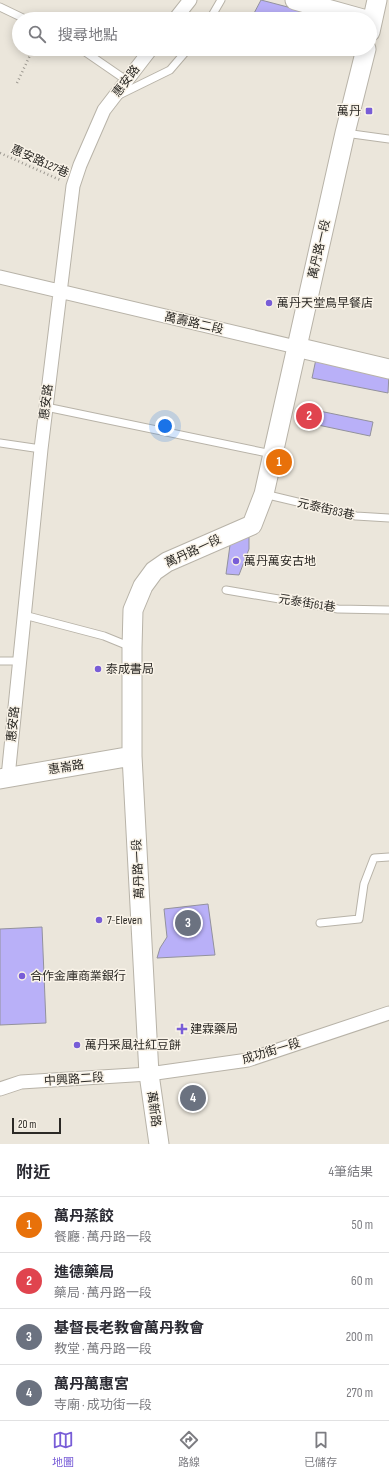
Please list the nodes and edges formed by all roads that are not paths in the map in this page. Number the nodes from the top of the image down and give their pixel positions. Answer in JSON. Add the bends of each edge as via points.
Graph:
{"nodes":[{"id":1,"x":190,"y":0,"type":"edge"},
{"id":2,"x":221,"y":0,"type":"edge"},
{"id":3,"x":295,"y":0,"type":"edge"},
{"id":4,"x":377,"y":0,"type":"edge"},
{"id":5,"x":0,"y":7,"type":"edge"},
{"id":6,"x":181,"y":12,"type":"edge"},
{"id":7,"x":214,"y":12,"type":"edge"},
{"id":8,"x":336,"y":12,"type":"edge"},
{"id":9,"x":375,"y":12,"type":"edge"},
{"id":10,"x":12,"y":13,"type":"edge"},
{"id":11,"x":91,"y":56,"type":"edge"},
{"id":12,"x":145,"y":56,"type":"edge"},
{"id":13,"x":182,"y":56,"type":"edge"},
{"id":14,"x":364,"y":56,"type":"edge"},
{"id":15,"x":126,"y":80,"type":"junction"},
{"id":16,"x":113,"y":98,"type":"junction"},
{"id":17,"x":345,"y":133,"type":"junction"},
{"id":18,"x":389,"y":139,"type":"edge"},
{"id":19,"x":0,"y":277,"type":"edge"},
{"id":20,"x":60,"y":292,"type":"junction"},
{"id":21,"x":296,"y":347,"type":"junction"},
{"id":22,"x":389,"y":369,"type":"edge"},
{"id":23,"x":46,"y":407,"type":"junction"},
{"id":24,"x":0,"y":443,"type":"edge"},
{"id":25,"x":41,"y":449,"type":"junction"},
{"id":26,"x":272,"y":454,"type":"junction"},
{"id":27,"x":264,"y":494,"type":"junction"},
{"id":28,"x":389,"y":518,"type":"edge"},
{"id":29,"x":226,"y":590,"type":"dead end"},
{"id":30,"x":389,"y":610,"type":"edge"},
{"id":31,"x":24,"y":615,"type":"junction"},
{"id":32,"x":132,"y":648,"type":"junction"},
{"id":33,"x":0,"y":662,"type":"edge"},
{"id":34,"x":19,"y":662,"type":"junction"},
{"id":35,"x":132,"y":756,"type":"junction"},
{"id":36,"x":4,"y":778,"type":"edge"},
{"id":37,"x":389,"y":857,"type":"edge"},
{"id":38,"x":320,"y":923,"type":"dead end"},
{"id":39,"x":389,"y":1013,"type":"edge"},
{"id":40,"x":149,"y":1074,"type":"junction"},
{"id":41,"x":0,"y":1089,"type":"edge"},
{"id":42,"x":159,"y":1144,"type":"edge"}],
"edges":[{"from":1,"to":6,"type":"street"},
{"from":2,"to":7,"type":"lane"},
{"from":3,"to":8,"type":"street"},
{"from":4,"to":9,"type":"street"},
{"from":5,"to":10,"type":"lane"},
{"from":11,"to":15,"type":"lane"},
{"from":12,"to":15,"type":"street","name":"惠安路"},
{"from":13,"to":16,"type":"lane","via":[[170,70]]},
{"from":14,"to":17,"type":"street","name":"萬丹路一段"},
{"from":15,"to":16,"type":"street","name":"惠安路"},
{"from":16,"to":20,"type":"street","name":"惠安路","via":[[104,110],[73,186]]},
{"from":17,"to":18,"type":"lane"},
{"from":17,"to":21,"type":"street","name":"萬丹路一段"},
{"from":19,"to":20,"type":"street","name":"萬壽路二段"},
{"from":20,"to":21,"type":"street","name":"萬壽路二段"},
{"from":20,"to":23,"type":"street","name":"惠安路"},
{"from":21,"to":22,"type":"street","name":"萬壽路二段"},
{"from":21,"to":26,"type":"street","name":"萬丹路一段"},
{"from":23,"to":25,"type":"street","name":"惠安路"},
{"from":23,"to":26,"type":"lane"},
{"from":24,"to":25,"type":"lane"},
{"from":25,"to":31,"type":"street","name":"惠安路"},
{"from":26,"to":27,"type":"street","name":"萬丹路一段"},
{"from":27,"to":28,"type":"lane","name":"元泰街83巷","via":[[356,516]]},
{"from":27,"to":32,"type":"street","name":"萬丹路一段","via":[[252,525],[167,562],[154,571],[143,586],[133,610]]},
{"from":29,"to":30,"type":"lane","name":"元泰街61巷","via":[[338,608]]},
{"from":31,"to":32,"type":"lane","via":[[104,636]]},
{"from":31,"to":34,"type":"street","name":"惠安路"},
{"from":32,"to":35,"type":"street","name":"萬丹路一段"},
{"from":33,"to":34,"type":"lane"},
{"from":34,"to":36,"type":"street","name":"惠安路"},
{"from":35,"to":36,"type":"street","name":"惠崙路"},
{"from":35,"to":40,"type":"street","name":"萬丹路一段"},
{"from":37,"to":38,"type":"lane","via":[[374,858],[364,884],[359,919]]},
{"from":39,"to":40,"type":"street","name":"成功街一段","via":[[248,1060]]},
{"from":40,"to":41,"type":"street","name":"中興路二段","via":[[21,1082]]},
{"from":40,"to":42,"type":"street","name":"萬新路"}]}
